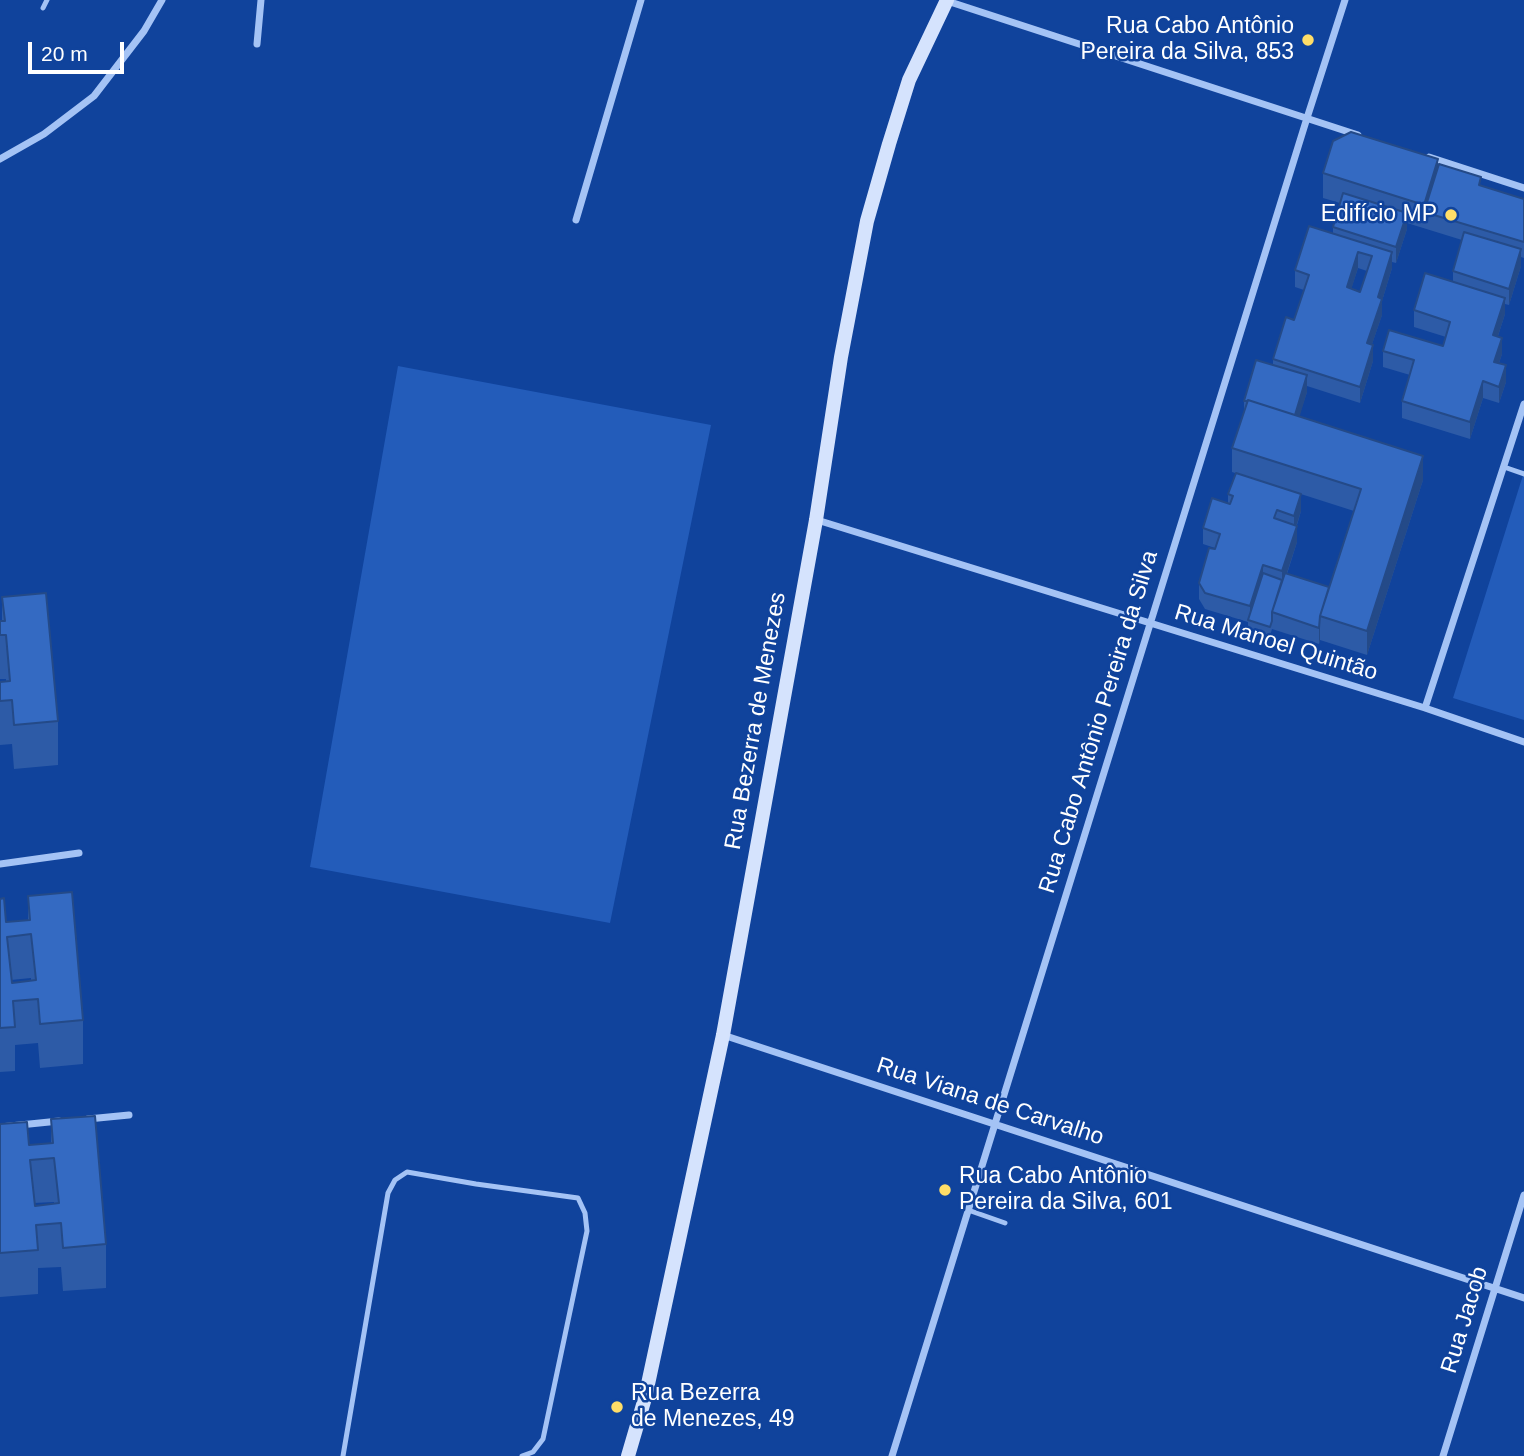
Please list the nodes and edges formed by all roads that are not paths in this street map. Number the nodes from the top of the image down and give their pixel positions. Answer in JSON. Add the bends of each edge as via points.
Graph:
{"nodes":[{"id":1,"x":47,"y":0,"type":"edge"},
{"id":2,"x":162,"y":0,"type":"edge"},
{"id":3,"x":261,"y":0,"type":"edge"},
{"id":4,"x":641,"y":0,"type":"edge"},
{"id":5,"x":946,"y":0,"type":"edge"},
{"id":6,"x":1345,"y":0,"type":"edge"},
{"id":7,"x":43,"y":8,"type":"dead end"},
{"id":8,"x":257,"y":44,"type":"dead end"},
{"id":9,"x":1307,"y":118,"type":"junction"},
{"id":10,"x":1371,"y":139,"type":"edge"},
{"id":11,"x":1422,"y":155,"type":"edge"},
{"id":12,"x":0,"y":159,"type":"edge"},
{"id":13,"x":1524,"y":188,"type":"edge"},
{"id":14,"x":576,"y":220,"type":"dead end"},
{"id":15,"x":1524,"y":404,"type":"edge"},
{"id":16,"x":1504,"y":467,"type":"junction"},
{"id":17,"x":1524,"y":474,"type":"edge"},
{"id":18,"x":816,"y":520,"type":"junction"},
{"id":19,"x":1150,"y":624,"type":"junction"},
{"id":20,"x":1425,"y":708,"type":"junction"},
{"id":21,"x":1524,"y":742,"type":"edge"},
{"id":22,"x":79,"y":853,"type":"dead end"},
{"id":23,"x":0,"y":864,"type":"edge"},
{"id":24,"x":723,"y":1035,"type":"junction"},
{"id":25,"x":129,"y":1115,"type":"dead end"},
{"id":26,"x":78,"y":1119,"type":"edge"},
{"id":27,"x":65,"y":1121,"type":"edge"},
{"id":28,"x":994,"y":1124,"type":"junction"},
{"id":29,"x":0,"y":1127,"type":"edge"},
{"id":30,"x":1524,"y":1195,"type":"edge"},
{"id":31,"x":968,"y":1210,"type":"junction"},
{"id":32,"x":1004,"y":1223,"type":"dead end"},
{"id":33,"x":1494,"y":1289,"type":"junction"},
{"id":34,"x":1524,"y":1298,"type":"edge"},
{"id":35,"x":343,"y":1456,"type":"edge"},
{"id":36,"x":522,"y":1456,"type":"edge"},
{"id":37,"x":628,"y":1456,"type":"edge"},
{"id":38,"x":892,"y":1456,"type":"edge"},
{"id":39,"x":1443,"y":1456,"type":"edge"}],
"edges":[{"from":1,"to":7,"type":"lane"},
{"from":2,"to":12,"type":"street","via":[[94,96],[44,134]]},
{"from":3,"to":8,"type":"street"},
{"from":4,"to":14,"type":"street"},
{"from":5,"to":9,"type":"street"},
{"from":5,"to":18,"type":"street","name":"Rua Bezerra de Menezes","via":[[909,80],[867,221]]},
{"from":6,"to":9,"type":"street","name":"Rua Cabo Antônio Pereira da Silva"},
{"from":9,"to":10,"type":"street"},
{"from":9,"to":19,"type":"street","name":"Rua Cabo Antônio Pereira da Silva"},
{"from":11,"to":13,"type":"street"},
{"from":15,"to":16,"type":"street"},
{"from":16,"to":17,"type":"lane"},
{"from":16,"to":20,"type":"street"},
{"from":18,"to":19,"type":"street","name":"Rua Manoel Quintão"},
{"from":18,"to":24,"type":"street","name":"Rua Bezerra de Menezes"},
{"from":19,"to":20,"type":"street","name":"Rua Manoel Quintão"},
{"from":19,"to":28,"type":"street","name":"Rua Cabo Antônio Pereira da Silva"},
{"from":20,"to":21,"type":"street","name":"Rua Manoel Quintão"},
{"from":22,"to":23,"type":"street"},
{"from":24,"to":28,"type":"street","name":"Rua Viana de Carvalho"},
{"from":24,"to":37,"type":"street","name":"Rua Bezerra de Menezes","via":[[645,1398]]},
{"from":25,"to":26,"type":"street"},
{"from":27,"to":29,"type":"street"},
{"from":28,"to":31,"type":"street","name":"Rua Cabo Antônio Pereira da Silva"},
{"from":28,"to":33,"type":"street","name":"Rua Viana de Carvalho"},
{"from":30,"to":33,"type":"street","name":"Rua Jacob"},
{"from":31,"to":32,"type":"lane"},
{"from":31,"to":38,"type":"street","name":"Rua Cabo Antônio Pereira da Silva"},
{"from":33,"to":34,"type":"street","name":"Rua Viana de Carvalho"},
{"from":33,"to":39,"type":"street","name":"Rua Jacob"},
{"from":35,"to":36,"type":"lane","via":[[388,1193],[395,1180],[407,1172],[578,1198],[585,1213],[587,1231],[543,1439],[533,1452]]}]}
